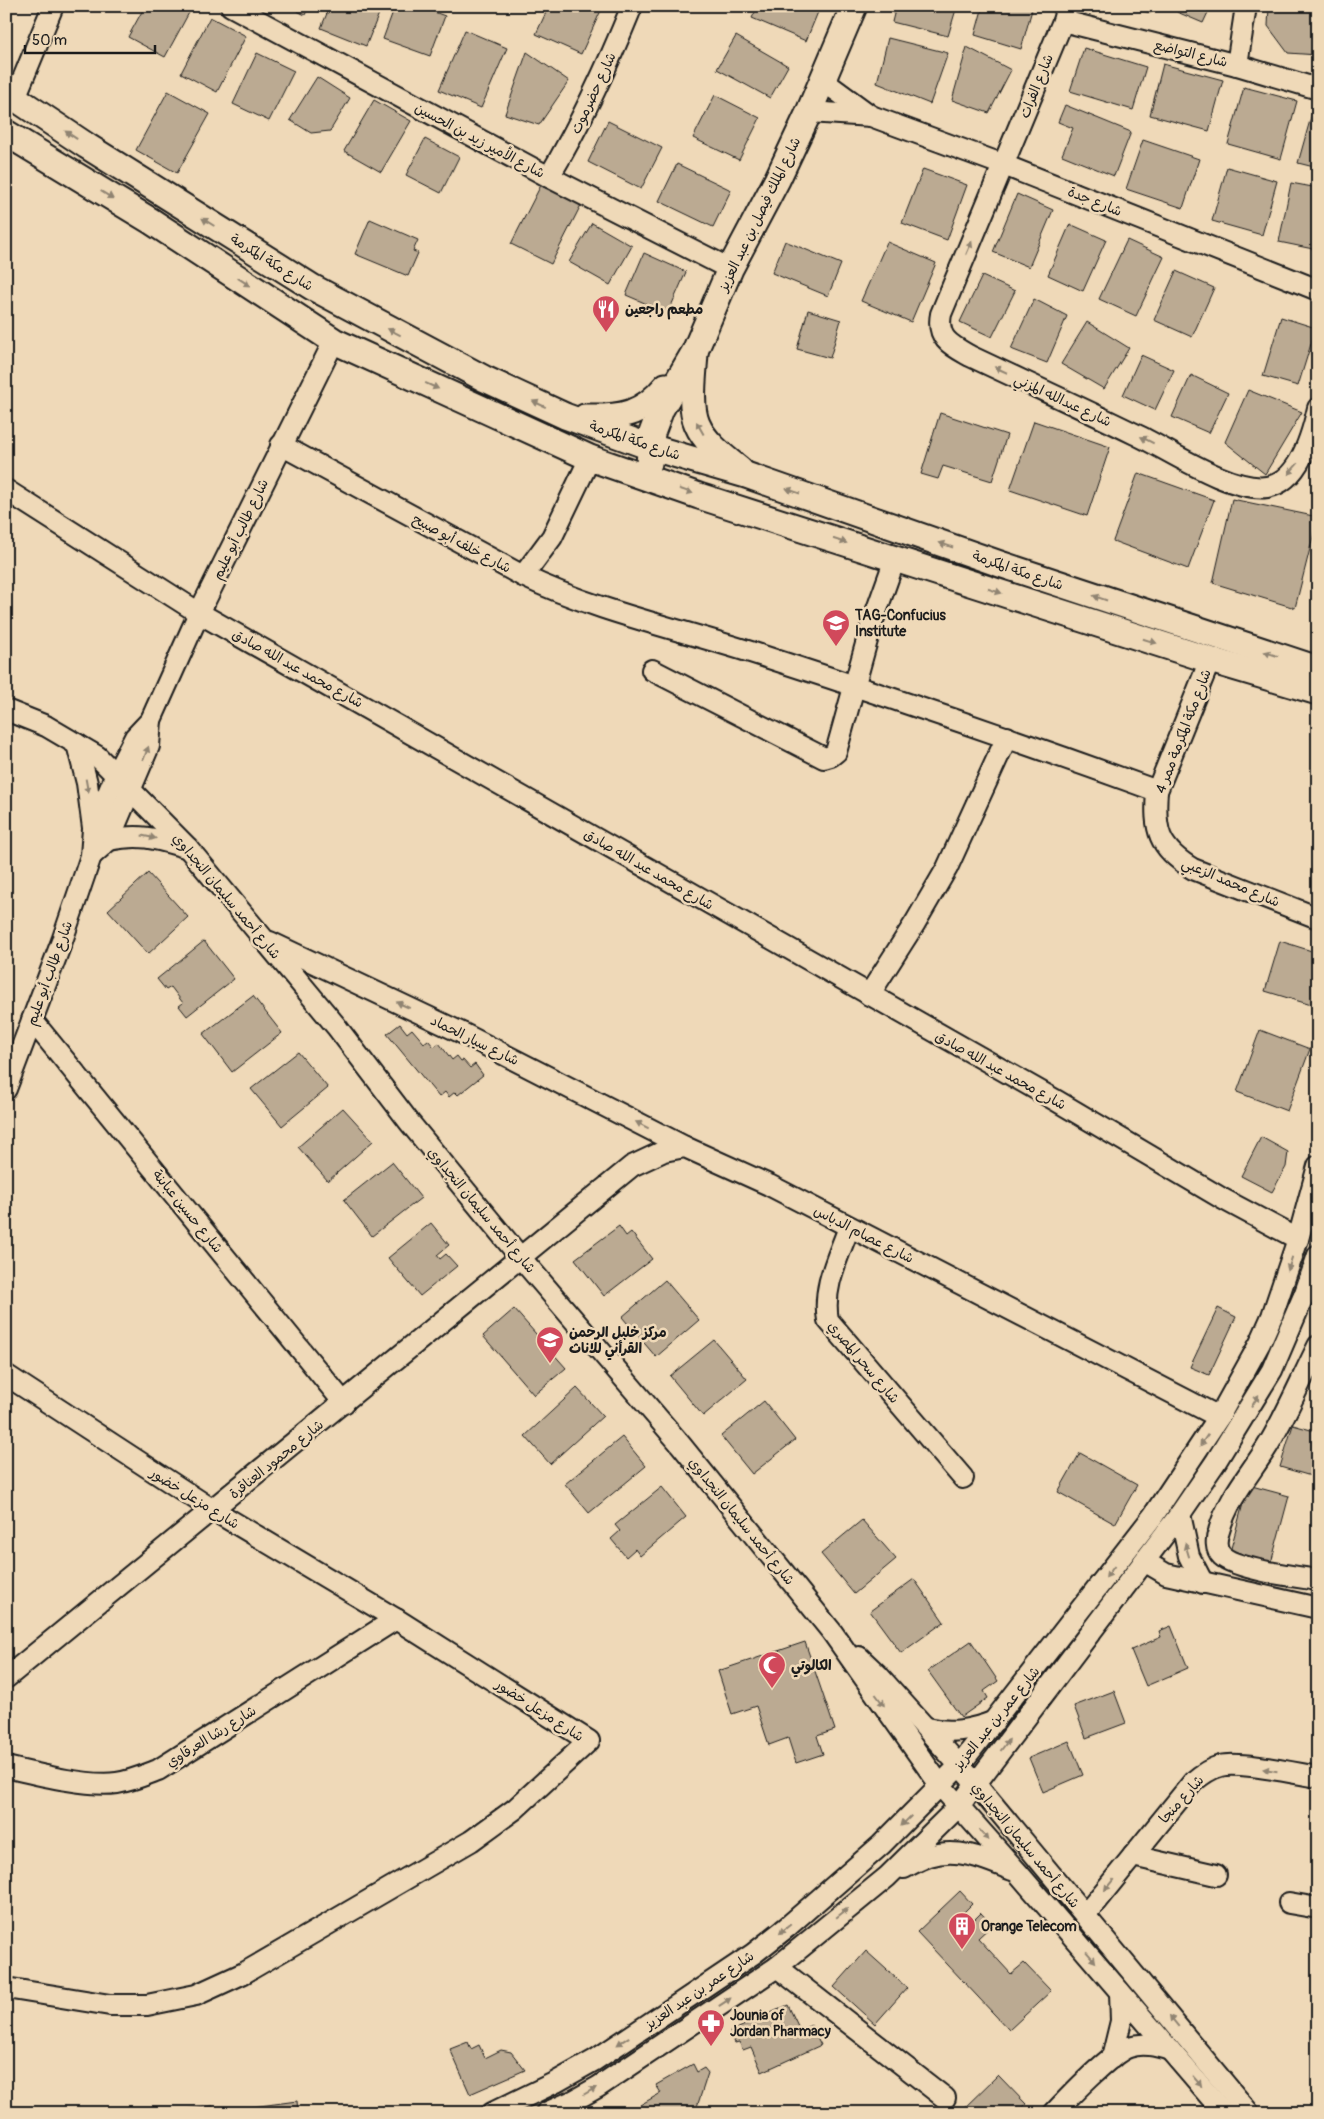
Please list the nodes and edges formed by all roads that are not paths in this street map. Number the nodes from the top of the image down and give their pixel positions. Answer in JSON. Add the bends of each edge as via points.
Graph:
{"nodes":[{"id":1,"x":53,"y":6,"type":"edge"},
{"id":2,"x":231,"y":6,"type":"edge"},
{"id":3,"x":632,"y":6,"type":"edge"},
{"id":4,"x":854,"y":6,"type":"edge"},
{"id":5,"x":1246,"y":6,"type":"edge"},
{"id":6,"x":1065,"y":14,"type":"edge"},
{"id":7,"x":1237,"y":65,"type":"junction"},
{"id":8,"x":822,"y":80,"type":"junction"},
{"id":9,"x":1318,"y":89,"type":"edge"},
{"id":10,"x":11,"y":95,"type":"edge"},
{"id":11,"x":809,"y":112,"type":"junction"},
{"id":12,"x":870,"y":116,"type":"junction"},
{"id":13,"x":6,"y":133,"type":"edge"},
{"id":14,"x":1004,"y":165,"type":"junction"},
{"id":15,"x":549,"y":177,"type":"junction"},
{"id":16,"x":730,"y":270,"type":"junction"},
{"id":17,"x":1318,"y":290,"type":"edge"},
{"id":18,"x":334,"y":341,"type":"junction"},
{"id":19,"x":695,"y":351,"type":"junction"},
{"id":20,"x":1318,"y":408,"type":"edge"},
{"id":21,"x":565,"y":416,"type":"junction"},
{"id":22,"x":281,"y":445,"type":"junction"},
{"id":23,"x":650,"y":447,"type":"junction"},
{"id":24,"x":590,"y":458,"type":"junction"},
{"id":25,"x":746,"y":475,"type":"junction"},
{"id":26,"x":652,"y":480,"type":"junction"},
{"id":27,"x":6,"y":490,"type":"edge"},
{"id":28,"x":895,"y":559,"type":"junction"},
{"id":29,"x":523,"y":576,"type":"junction"},
{"id":30,"x":199,"y":613,"type":"junction"},
{"id":31,"x":1210,"y":660,"type":"junction"},
{"id":32,"x":1318,"y":669,"type":"edge"},
{"id":33,"x":652,"y":670,"type":"dead end"},
{"id":34,"x":853,"y":687,"type":"junction"},
{"id":35,"x":1318,"y":692,"type":"edge"},
{"id":36,"x":6,"y":710,"type":"edge"},
{"id":37,"x":151,"y":720,"type":"junction"},
{"id":38,"x":1007,"y":736,"type":"junction"},
{"id":39,"x":77,"y":744,"type":"junction"},
{"id":40,"x":116,"y":774,"type":"junction"},
{"id":41,"x":132,"y":789,"type":"junction"},
{"id":42,"x":1157,"y":791,"type":"junction"},
{"id":43,"x":1157,"y":831,"type":"joint"},
{"id":44,"x":101,"y":834,"type":"junction"},
{"id":45,"x":188,"y":848,"type":"junction"},
{"id":46,"x":1318,"y":918,"type":"edge"},
{"id":47,"x":263,"y":939,"type":"junction"},
{"id":48,"x":869,"y":996,"type":"junction"},
{"id":49,"x":32,"y":1020,"type":"junction"},
{"id":50,"x":6,"y":1089,"type":"edge"},
{"id":51,"x":685,"y":1147,"type":"junction"},
{"id":52,"x":1318,"y":1166,"type":"edge"},
{"id":53,"x":849,"y":1227,"type":"junction"},
{"id":54,"x":1298,"y":1239,"type":"junction"},
{"id":55,"x":1318,"y":1255,"type":"edge"},
{"id":56,"x":520,"y":1257,"type":"junction"},
{"id":57,"x":1318,"y":1346,"type":"edge"},
{"id":58,"x":6,"y":1375,"type":"edge"},
{"id":59,"x":344,"y":1403,"type":"junction"},
{"id":60,"x":1219,"y":1417,"type":"junction"},
{"id":61,"x":963,"y":1478,"type":"dead end"},
{"id":62,"x":213,"y":1510,"type":"junction"},
{"id":63,"x":1180,"y":1514,"type":"junction"},
{"id":64,"x":1144,"y":1560,"type":"junction"},
{"id":65,"x":1318,"y":1580,"type":"edge"},
{"id":66,"x":1203,"y":1583,"type":"junction"},
{"id":67,"x":1318,"y":1608,"type":"edge"},
{"id":68,"x":396,"y":1619,"type":"junction"},
{"id":69,"x":832,"y":1632,"type":"junction"},
{"id":70,"x":6,"y":1678,"type":"edge"},
{"id":71,"x":995,"y":1721,"type":"junction"},
{"id":72,"x":927,"y":1728,"type":"junction"},
{"id":73,"x":958,"y":1766,"type":"junction"},
{"id":74,"x":6,"y":1767,"type":"edge"},
{"id":75,"x":1318,"y":1777,"type":"edge"},
{"id":76,"x":976,"y":1784,"type":"junction"},
{"id":77,"x":940,"y":1785,"type":"junction"},
{"id":78,"x":959,"y":1806,"type":"junction"},
{"id":79,"x":1133,"y":1856,"type":"junction"},
{"id":80,"x":1019,"y":1874,"type":"junction"},
{"id":81,"x":1216,"y":1875,"type":"dead end"},
{"id":82,"x":886,"y":1877,"type":"junction"},
{"id":83,"x":1290,"y":1903,"type":"dead end"},
{"id":84,"x":1318,"y":1908,"type":"edge"},
{"id":85,"x":1086,"y":1915,"type":"junction"},
{"id":86,"x":777,"y":1967,"type":"junction"},
{"id":87,"x":6,"y":1988,"type":"edge"},
{"id":88,"x":1120,"y":1992,"type":"junction"},
{"id":89,"x":1170,"y":2050,"type":"junction"},
{"id":90,"x":1112,"y":2058,"type":"junction"},
{"id":91,"x":945,"y":2098,"type":"dead end"},
{"id":92,"x":492,"y":2113,"type":"edge"},
{"id":93,"x":546,"y":2113,"type":"edge"},
{"id":94,"x":1054,"y":2113,"type":"edge"},
{"id":95,"x":1224,"y":2113,"type":"edge"},
{"id":96,"x":1250,"y":2113,"type":"edge"}],
"edges":[{"from":1,"to":10,"type":"street"},
{"from":2,"to":15,"type":"street","name":"شارع الأمير زيد بن الحسين"},
{"from":3,"to":15,"type":"street","name":"شارع حضرموت","via":[[575,131]]},
{"from":4,"to":8,"type":"main road","name":"شارع الملك فيصل بن عبد العزيز"},
{"from":5,"to":7,"type":"street"},
{"from":6,"to":7,"type":"street","name":"شارع التواضع"},
{"from":6,"to":14,"type":"street","name":"شارع الفرات"},
{"from":7,"to":9,"type":"street","name":"شارع التواضع"},
{"from":8,"to":11,"type":"main road","name":"شارع الملك فيصل بن عبد العزيز"},
{"from":8,"to":12,"type":"street","name":"شارع جدة"},
{"from":21,"to":10,"type":"main road","name":"شارع مكة المكرمة","one_way":true,"via":[[485,379],[312,287]]},
{"from":11,"to":12,"type":"street","name":"شارع جدة"},
{"from":11,"to":16,"type":"main road","name":"شارع الملك فيصل بن عبد العزيز"},
{"from":12,"to":14,"type":"street","name":"شارع جدة"},
{"from":13,"to":18,"type":"main road","name":"شارع مكة المكرمة","one_way":true,"via":[[151,221]]},
{"from":14,"to":17,"type":"street","name":"شارع جدة"},
{"from":20,"to":14,"type":"street","name":"شارع عبدالله المزني","one_way":true,"via":[[1313,432],[1298,462],[1278,483],[1254,487],[1219,477],[952,346],[940,330],[940,314]]},
{"from":15,"to":16,"type":"street","name":"شارع الأمير زيد بن الحسين"},
{"from":16,"to":19,"type":"main road","name":"شارع الملك فيصل بن عبد العزيز"},
{"from":18,"to":22,"type":"street","name":"شارع طالب أبو عليم"},
{"from":18,"to":24,"type":"main road","name":"شارع مكة المكرمة","one_way":true},
{"from":19,"to":21,"type":"main road","via":[[658,396],[634,413],[606,418]]},
{"from":19,"to":23,"type":"main road","name":"شارع الملك فيصل بن عبد العزيز","via":[[661,410]]},
{"from":25,"to":19,"type":"main road","one_way":true,"via":[[710,443],[696,423],[693,399]]},
{"from":21,"to":23,"type":"main road","name":"شارع مكة المكرمة"},
{"from":22,"to":29,"type":"street","name":"شارع خلف أبو صبيح"},
{"from":22,"to":30,"type":"street","name":"شارع طالب أبو عليم"},
{"from":23,"to":25,"type":"main road","name":"شارع مكة المكرمة"},
{"from":23,"to":26,"type":"main road","name":"شارع الملك فيصل بن عبد العزيز"},
{"from":24,"to":26,"type":"main road","name":"شارع مكة المكرمة"},
{"from":24,"to":29,"type":"street","name":"شارع خلف أبو صبيح","via":[[552,537]]},
{"from":32,"to":25,"type":"main road","name":"شارع مكة المكرمة","one_way":true,"via":[[1000,564]]},
{"from":26,"to":28,"type":"main road","name":"شارع مكة المكرمة","one_way":true},
{"from":27,"to":30,"type":"street","name":"شارع محمد عبد الله صادق"},
{"from":28,"to":31,"type":"main road","name":"شارع مكة المكرمة","one_way":true},
{"from":28,"to":34,"type":"street"},
{"from":29,"to":34,"type":"street","via":[[598,608],[709,639]]},
{"from":30,"to":37,"type":"street","name":"شارع طالب أبو عليم"},
{"from":30,"to":48,"type":"street","name":"شارع محمد عبد الله صادق"},
{"from":31,"to":35,"type":"main road","name":"شارع مكة المكرمة"},
{"from":31,"to":42,"type":"street","name":"شارع مكة المكرمة ممر 4"},
{"from":33,"to":34,"type":"street","via":[[824,758],[836,752]]},
{"from":34,"to":38,"type":"street"},
{"from":36,"to":39,"type":"street","name":"شارع أحمد سليمان النجداوي","via":[[46,726]]},
{"from":37,"to":40,"type":"street","name":"شارع طالب أبو عليم","via":[[135,737]]},
{"from":41,"to":37,"type":"street","name":"شارع طالب أبو عليم","one_way":true,"via":[[149,746]]},
{"from":38,"to":42,"type":"street"},
{"from":38,"to":48,"type":"street","via":[[947,868]]},
{"from":39,"to":40,"type":"street","name":"شارع أحمد سليمان النجداوي","via":[[97,756]]},
{"from":39,"to":44,"type":"street","one_way":true},
{"from":40,"to":41,"type":"street","name":"شارع أحمد سليمان النجداوي"},
{"from":40,"to":44,"type":"street","name":"شارع طالب أبو عليم"},
{"from":41,"to":44,"type":"street","name":"شارع طالب أبو عليم"},
{"from":41,"to":45,"type":"street","name":"شارع أحمد سليمان النجداوي"},
{"from":42,"to":43,"type":"street","name":"شارع مكة المكرمة ممر 4"},
{"from":43,"to":46,"type":"street","name":"شارع محمد الزعبي","via":[[1176,859],[1193,869]]},
{"from":44,"to":45,"type":"street","one_way":true,"via":[[144,836]]},
{"from":44,"to":49,"type":"street","name":"شارع طالب أبو عليم"},
{"from":45,"to":47,"type":"street","name":"شارع أحمد سليمان النجداوي"},
{"from":51,"to":47,"type":"street","name":"شارع سيار الحماد","one_way":true,"via":[[462,1033]]},
{"from":47,"to":56,"type":"street","name":"شارع أحمد سليمان النجداوي"},
{"from":48,"to":54,"type":"street","name":"شارع محمد عبد الله صادق"},
{"from":49,"to":50,"type":"street","name":"شارع طالب أبو عليم"},
{"from":49,"to":59,"type":"street","name":"شارع حسين عبابنة"},
{"from":51,"to":53,"type":"street","name":"شارع عصام الدباس","via":[[769,1185]]},
{"from":51,"to":56,"type":"street","via":[[664,1151],[632,1166]]},
{"from":52,"to":54,"type":"street","name":"شارع عمر بن عبد العزيز"},
{"from":53,"to":60,"type":"street","name":"شارع عصام الدباس"},
{"from":53,"to":61,"type":"street","name":"شارع سحر المصري","via":[[828,1287],[825,1303],[828,1320]]},
{"from":54,"to":60,"type":"street","name":"شارع عمر بن عبد العزيز","one_way":true,"via":[[1272,1316]]},
{"from":63,"to":55,"type":"street","name":"شارع عمر بن عبد العزيز","one_way":true,"via":[[1272,1370]]},
{"from":56,"to":59,"type":"street","name":"شارع محمود العناقرة"},
{"from":56,"to":69,"type":"street","name":"شارع أحمد سليمان النجداوي","via":[[682,1445]]},
{"from":57,"to":65,"type":"street","via":[[1270,1442],[1232,1499],[1222,1520],[1217,1544],[1218,1551],[1230,1561]]},
{"from":58,"to":62,"type":"street","name":"شارع مزعل خضور"},
{"from":59,"to":62,"type":"street","name":"شارع محمود العناقرة"},
{"from":60,"to":71,"type":"street","name":"شارع عمر بن عبد العزيز","one_way":true,"via":[[1153,1516]]},
{"from":62,"to":68,"type":"street","name":"شارع مزعل خضور"},
{"from":62,"to":70,"type":"street","name":"شارع محمود العناقرة"},
{"from":63,"to":64,"type":"street","name":"شارع عمر بن عبد العزيز"},
{"from":66,"to":63,"type":"street","one_way":true,"via":[[1189,1556]]},
{"from":64,"to":66,"type":"street","via":[[1166,1574]]},
{"from":76,"to":64,"type":"street","name":"شارع عمر بن عبد العزيز","one_way":true},
{"from":66,"to":67,"type":"street"},
{"from":68,"to":74,"type":"street","name":"شارع رشا العرقاوي","via":[[144,1776],[103,1784]]},
{"from":68,"to":87,"type":"street","name":"شارع مزعل خضور","via":[[589,1741],[515,1809],[471,1841],[244,1972],[196,1995],[147,2005],[110,2006]]},
{"from":69,"to":72,"type":"street","name":"شارع أحمد سليمان النجداوي"},
{"from":69,"to":77,"type":"street","name":"شارع أحمد سليمان النجداوي","one_way":true},
{"from":71,"to":72,"type":"street","via":[[958,1732]]},
{"from":71,"to":73,"type":"street","name":"شارع عمر بن عبد العزيز"},
{"from":72,"to":73,"type":"street","name":"شارع أحمد سليمان النجداوي"},
{"from":73,"to":76,"type":"street","name":"شارع أحمد سليمان النجداوي"},
{"from":73,"to":77,"type":"street","name":"شارع عمر بن عبد العزيز"},
{"from":75,"to":79,"type":"street","name":"شارع منجا","one_way":true,"via":[[1236,1765],[1208,1770],[1192,1782]]},
{"from":76,"to":78,"type":"street","name":"شارع عمر بن عبد العزيز"},
{"from":76,"to":85,"type":"street","name":"شارع أحمد سليمان النجداوي"},
{"from":77,"to":78,"type":"street","name":"شارع أحمد سليمان النجداوي"},
{"from":77,"to":92,"type":"street","name":"شارع عمر بن عبد العزيز","one_way":true,"via":[[881,1845],[753,1954],[595,2060]]},
{"from":78,"to":80,"type":"street","name":"شارع أحمد سليمان النجداوي","one_way":true},
{"from":78,"to":82,"type":"street","name":"شارع عمر بن عبد العزيز"},
{"from":79,"to":81,"type":"street"},
{"from":79,"to":85,"type":"street","name":"شارع منجا","one_way":true},
{"from":80,"to":82,"type":"street","via":[[986,1859],[950,1853],[929,1856]]},
{"from":80,"to":88,"type":"street","name":"شارع أحمد سليمان النجداوي","one_way":true},
{"from":86,"to":82,"type":"street","name":"شارع عمر بن عبد العزيز","one_way":true},
{"from":83,"to":84,"type":"street"},
{"from":96,"to":85,"type":"street","name":"شارع أحمد سليمان النجداوي","one_way":true},
{"from":86,"to":91,"type":"street"},
{"from":93,"to":86,"type":"street","name":"شارع عمر بن عبد العزيز","one_way":true,"via":[[598,2087]]},
{"from":88,"to":89,"type":"street","name":"شارع أحمد سليمان النجداوي"},
{"from":88,"to":90,"type":"street","via":[[1121,2021]]},
{"from":89,"to":90,"type":"street","via":[[1140,2044],[1128,2047]]},
{"from":89,"to":95,"type":"street","name":"شارع أحمد سليمان النجداوي","one_way":true},
{"from":90,"to":94,"type":"street"}]}
